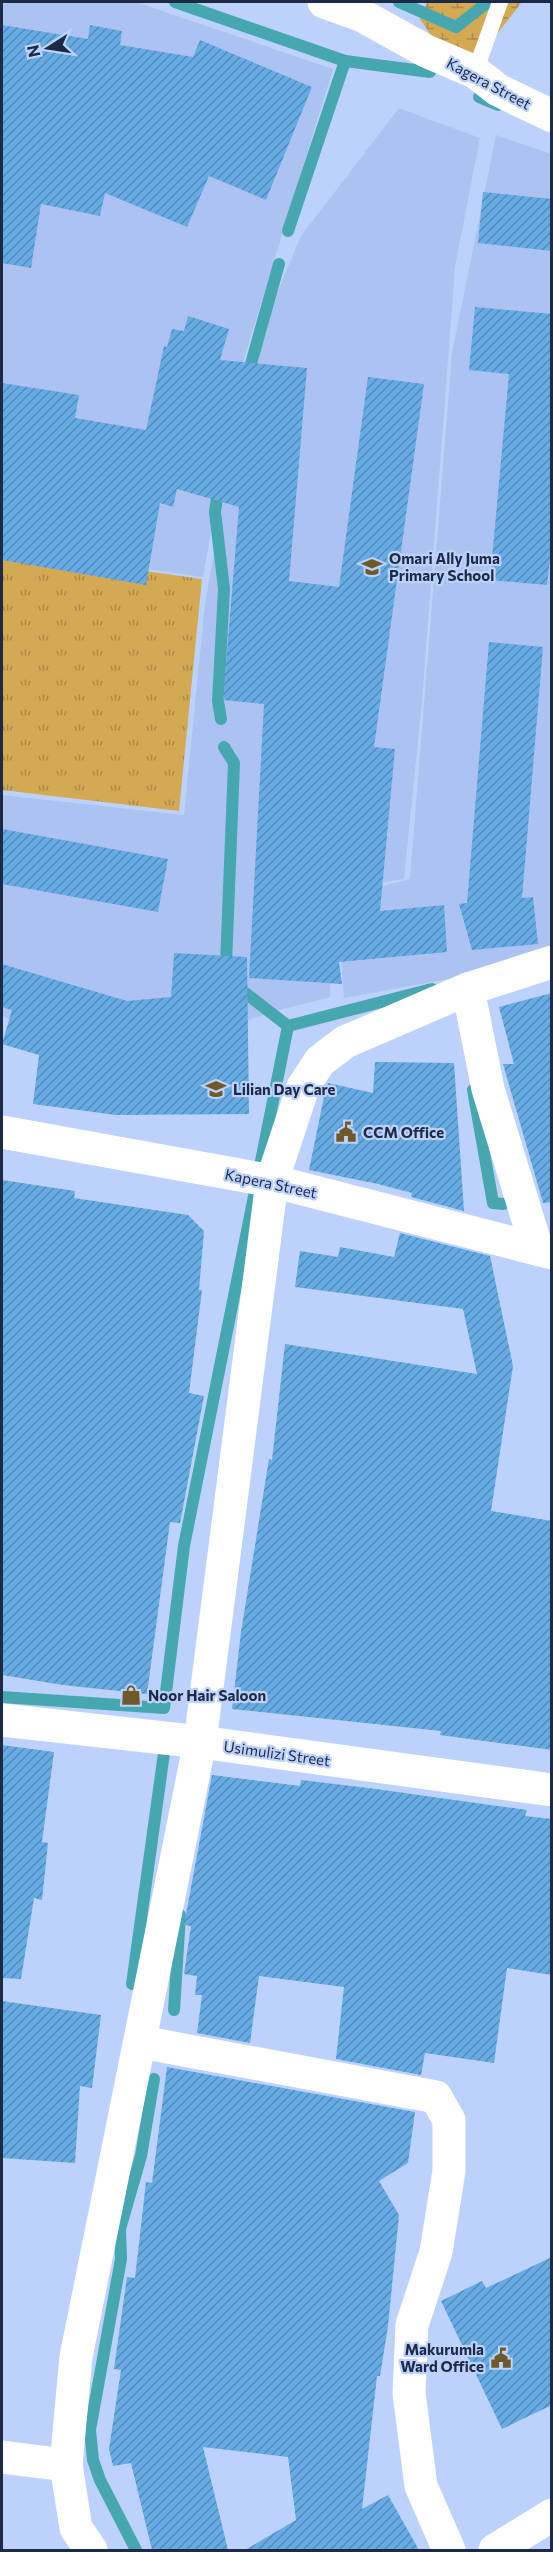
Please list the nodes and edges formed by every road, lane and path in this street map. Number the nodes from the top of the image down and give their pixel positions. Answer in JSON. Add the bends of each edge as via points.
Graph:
{"nodes":[{"id":1,"x":324,"y":2,"type":"edge"},
{"id":2,"x":500,"y":2,"type":"edge"},
{"id":3,"x":475,"y":72,"type":"junction"},
{"id":4,"x":552,"y":116,"type":"edge"},
{"id":5,"x":552,"y":962,"type":"edge"},
{"id":6,"x":468,"y":989,"type":"junction"},
{"id":7,"x":2,"y":1132,"type":"edge"},
{"id":8,"x":272,"y":1181,"type":"junction"},
{"id":9,"x":544,"y":1251,"type":"edge"},
{"id":10,"x":2,"y":1720,"type":"edge"},
{"id":11,"x":200,"y":1742,"type":"junction"},
{"id":12,"x":552,"y":1790,"type":"edge"},
{"id":13,"x":141,"y":2042,"type":"junction"},
{"id":14,"x":2,"y":2457,"type":"edge"},
{"id":15,"x":66,"y":2465,"type":"junction"},
{"id":16,"x":552,"y":2515,"type":"edge"},
{"id":17,"x":91,"y":2550,"type":"edge"},
{"id":18,"x":449,"y":2550,"type":"edge"},
{"id":19,"x":495,"y":2550,"type":"edge"}],
"edges":[{"from":1,"to":3,"type":"street","name":"Kagera Street","via":[[363,16],[426,51]]},
{"from":2,"to":3,"type":"lane"},
{"from":3,"to":4,"type":"street","name":"Kagera Street","via":[[498,90]]},
{"from":5,"to":6,"type":"street"},
{"from":6,"to":8,"type":"street","via":[[345,1042],[320,1061],[303,1087]]},
{"from":6,"to":9,"type":"street","via":[[488,1089]]},
{"from":7,"to":8,"type":"street","name":"Kapera Street"},
{"from":8,"to":9,"type":"street","name":"Kapera Street"},
{"from":8,"to":11,"type":"street"},
{"from":10,"to":11,"type":"street","name":"Usimulizi Street"},
{"from":11,"to":12,"type":"street","name":"Usimulizi Street"},
{"from":11,"to":13,"type":"street"},
{"from":13,"to":15,"type":"street","via":[[76,2357]]},
{"from":13,"to":18,"type":"street","via":[[436,2097],[449,2120],[449,2171],[436,2252],[412,2325],[409,2393],[421,2486]]},
{"from":14,"to":15,"type":"street"},
{"from":15,"to":17,"type":"street","via":[[76,2528]]},
{"from":16,"to":19,"type":"street"}]}
